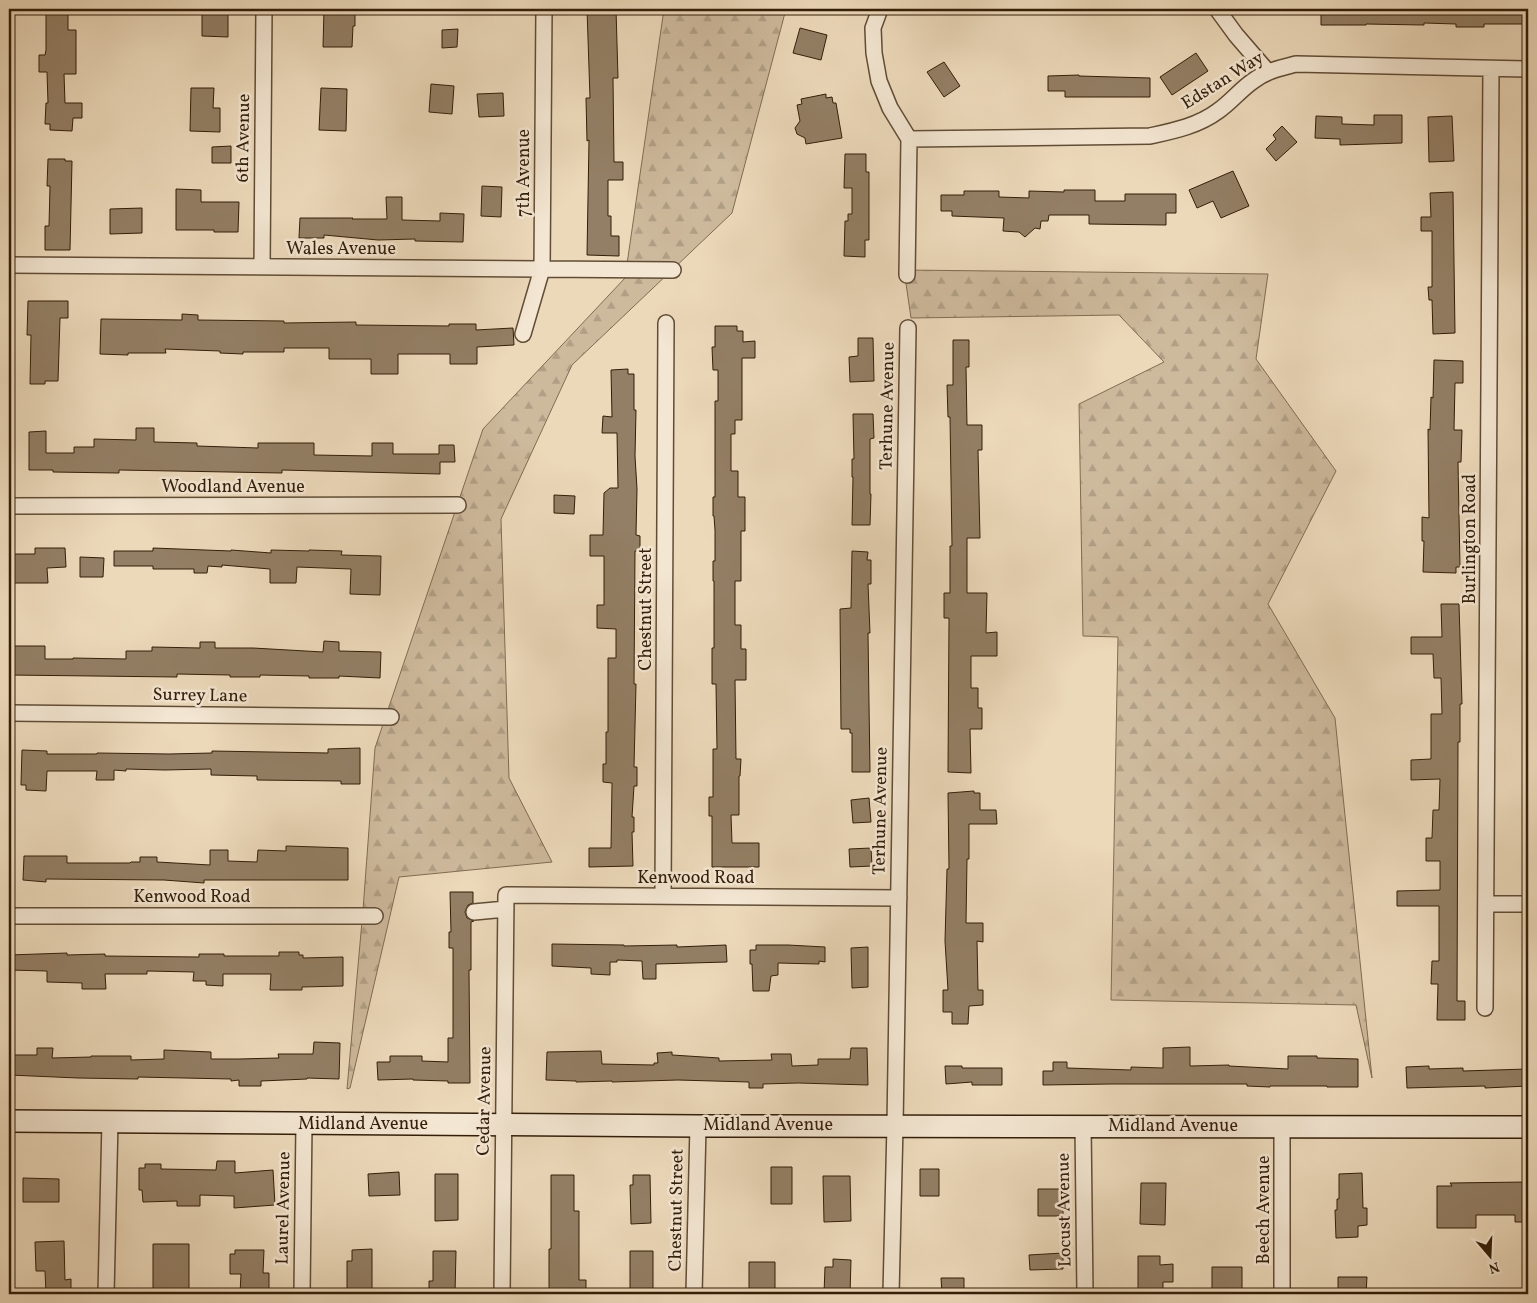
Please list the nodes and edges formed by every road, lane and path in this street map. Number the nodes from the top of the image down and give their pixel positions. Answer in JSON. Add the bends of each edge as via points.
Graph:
{"nodes":[{"id":1,"x":264,"y":9,"type":"edge"},
{"id":2,"x":544,"y":9,"type":"edge"},
{"id":3,"x":880,"y":9,"type":"edge"},
{"id":4,"x":1218,"y":9,"type":"edge"},
{"id":5,"x":1491,"y":69,"type":"junction"},
{"id":6,"x":1528,"y":69,"type":"edge"},
{"id":7,"x":1268,"y":72,"type":"junction"},
{"id":8,"x":909,"y":139,"type":"junction"},
{"id":9,"x":9,"y":265,"type":"edge"},
{"id":10,"x":262,"y":267,"type":"junction"},
{"id":11,"x":542,"y":269,"type":"junction"},
{"id":12,"x":673,"y":270,"type":"dead end"},
{"id":13,"x":907,"y":275,"type":"dead end"},
{"id":14,"x":666,"y":323,"type":"dead end"},
{"id":15,"x":908,"y":328,"type":"dead end"},
{"id":16,"x":523,"y":334,"type":"dead end"},
{"id":17,"x":458,"y":505,"type":"dead end"},
{"id":18,"x":9,"y":506,"type":"edge"},
{"id":19,"x":9,"y":713,"type":"edge"},
{"id":20,"x":391,"y":718,"type":"dead end"},
{"id":21,"x":663,"y":896,"type":"junction"},
{"id":22,"x":899,"y":898,"type":"junction"},
{"id":23,"x":1486,"y":904,"type":"junction"},
{"id":24,"x":1528,"y":904,"type":"edge"},
{"id":25,"x":506,"y":909,"type":"junction"},
{"id":26,"x":474,"y":912,"type":"dead end"},
{"id":27,"x":9,"y":916,"type":"edge"},
{"id":28,"x":376,"y":916,"type":"dead end"},
{"id":29,"x":1485,"y":1008,"type":"dead end"},
{"id":30,"x":9,"y":1121,"type":"edge"},
{"id":31,"x":110,"y":1121,"type":"junction"},
{"id":32,"x":304,"y":1123,"type":"junction"},
{"id":33,"x":504,"y":1125,"type":"junction"},
{"id":34,"x":895,"y":1125,"type":"junction"},
{"id":35,"x":1083,"y":1125,"type":"junction"},
{"id":36,"x":698,"y":1126,"type":"junction"},
{"id":37,"x":1282,"y":1126,"type":"junction"},
{"id":38,"x":1528,"y":1126,"type":"edge"},
{"id":39,"x":106,"y":1294,"type":"edge"},
{"id":40,"x":302,"y":1294,"type":"edge"},
{"id":41,"x":502,"y":1294,"type":"edge"},
{"id":42,"x":694,"y":1294,"type":"edge"},
{"id":43,"x":891,"y":1294,"type":"edge"},
{"id":44,"x":1085,"y":1294,"type":"edge"},
{"id":45,"x":1282,"y":1294,"type":"edge"}],
"edges":[{"from":1,"to":10,"type":"street","name":"6th Avenue"},
{"from":2,"to":11,"type":"street","name":"7th Avenue"},
{"from":3,"to":8,"type":"street","via":[[873,28],[879,81],[890,108]]},
{"from":4,"to":7,"type":"street"},
{"from":5,"to":6,"type":"street","name":"Edstan Way"},
{"from":5,"to":7,"type":"street","name":"Edstan Way","via":[[1296,64]]},
{"from":5,"to":23,"type":"street","name":"Burlington Road"},
{"from":7,"to":8,"type":"street","name":"Edstan Way","via":[[1218,112],[1174,131],[1150,136]]},
{"from":8,"to":13,"type":"street"},
{"from":9,"to":10,"type":"street","name":"Wales Avenue"},
{"from":10,"to":11,"type":"street","name":"Wales Avenue"},
{"from":11,"to":12,"type":"street","name":"Wales Avenue"},
{"from":11,"to":16,"type":"street","name":"7th Avenue"},
{"from":14,"to":21,"type":"street","name":"Chestnut Street"},
{"from":15,"to":22,"type":"street","name":"Terhune Avenue"},
{"from":17,"to":18,"type":"street","name":"Woodland Avenue"},
{"from":19,"to":20,"type":"street","name":"Surrey Lane"},
{"from":21,"to":22,"type":"street","name":"Kenwood Road"},
{"from":21,"to":25,"type":"street","name":"Kenwood Road","via":[[506,895]]},
{"from":22,"to":34,"type":"street","name":"Terhune Avenue"},
{"from":23,"to":24,"type":"street"},
{"from":23,"to":29,"type":"street","name":"Burlington Road"},
{"from":25,"to":26,"type":"street"},
{"from":25,"to":33,"type":"street","name":"Cedar Avenue"},
{"from":27,"to":28,"type":"street","name":"Kenwood Road"},
{"from":30,"to":31,"type":"street","name":"Midland Avenue"},
{"from":31,"to":32,"type":"street","name":"Midland Avenue"},
{"from":31,"to":39,"type":"street"},
{"from":32,"to":33,"type":"street","name":"Midland Avenue"},
{"from":32,"to":40,"type":"street","name":"Laurel Avenue"},
{"from":33,"to":36,"type":"street","name":"Midland Avenue"},
{"from":33,"to":41,"type":"street","name":"Cedar Avenue"},
{"from":34,"to":35,"type":"street","name":"Midland Avenue"},
{"from":34,"to":36,"type":"street","name":"Midland Avenue"},
{"from":34,"to":43,"type":"street","name":"Terhune Avenue"},
{"from":35,"to":37,"type":"street","name":"Midland Avenue"},
{"from":35,"to":44,"type":"street","name":"Locust Avenue"},
{"from":36,"to":42,"type":"street","name":"Chestnut Street"},
{"from":37,"to":38,"type":"street","name":"Midland Avenue"},
{"from":37,"to":45,"type":"street","name":"Beech Avenue"}]}
